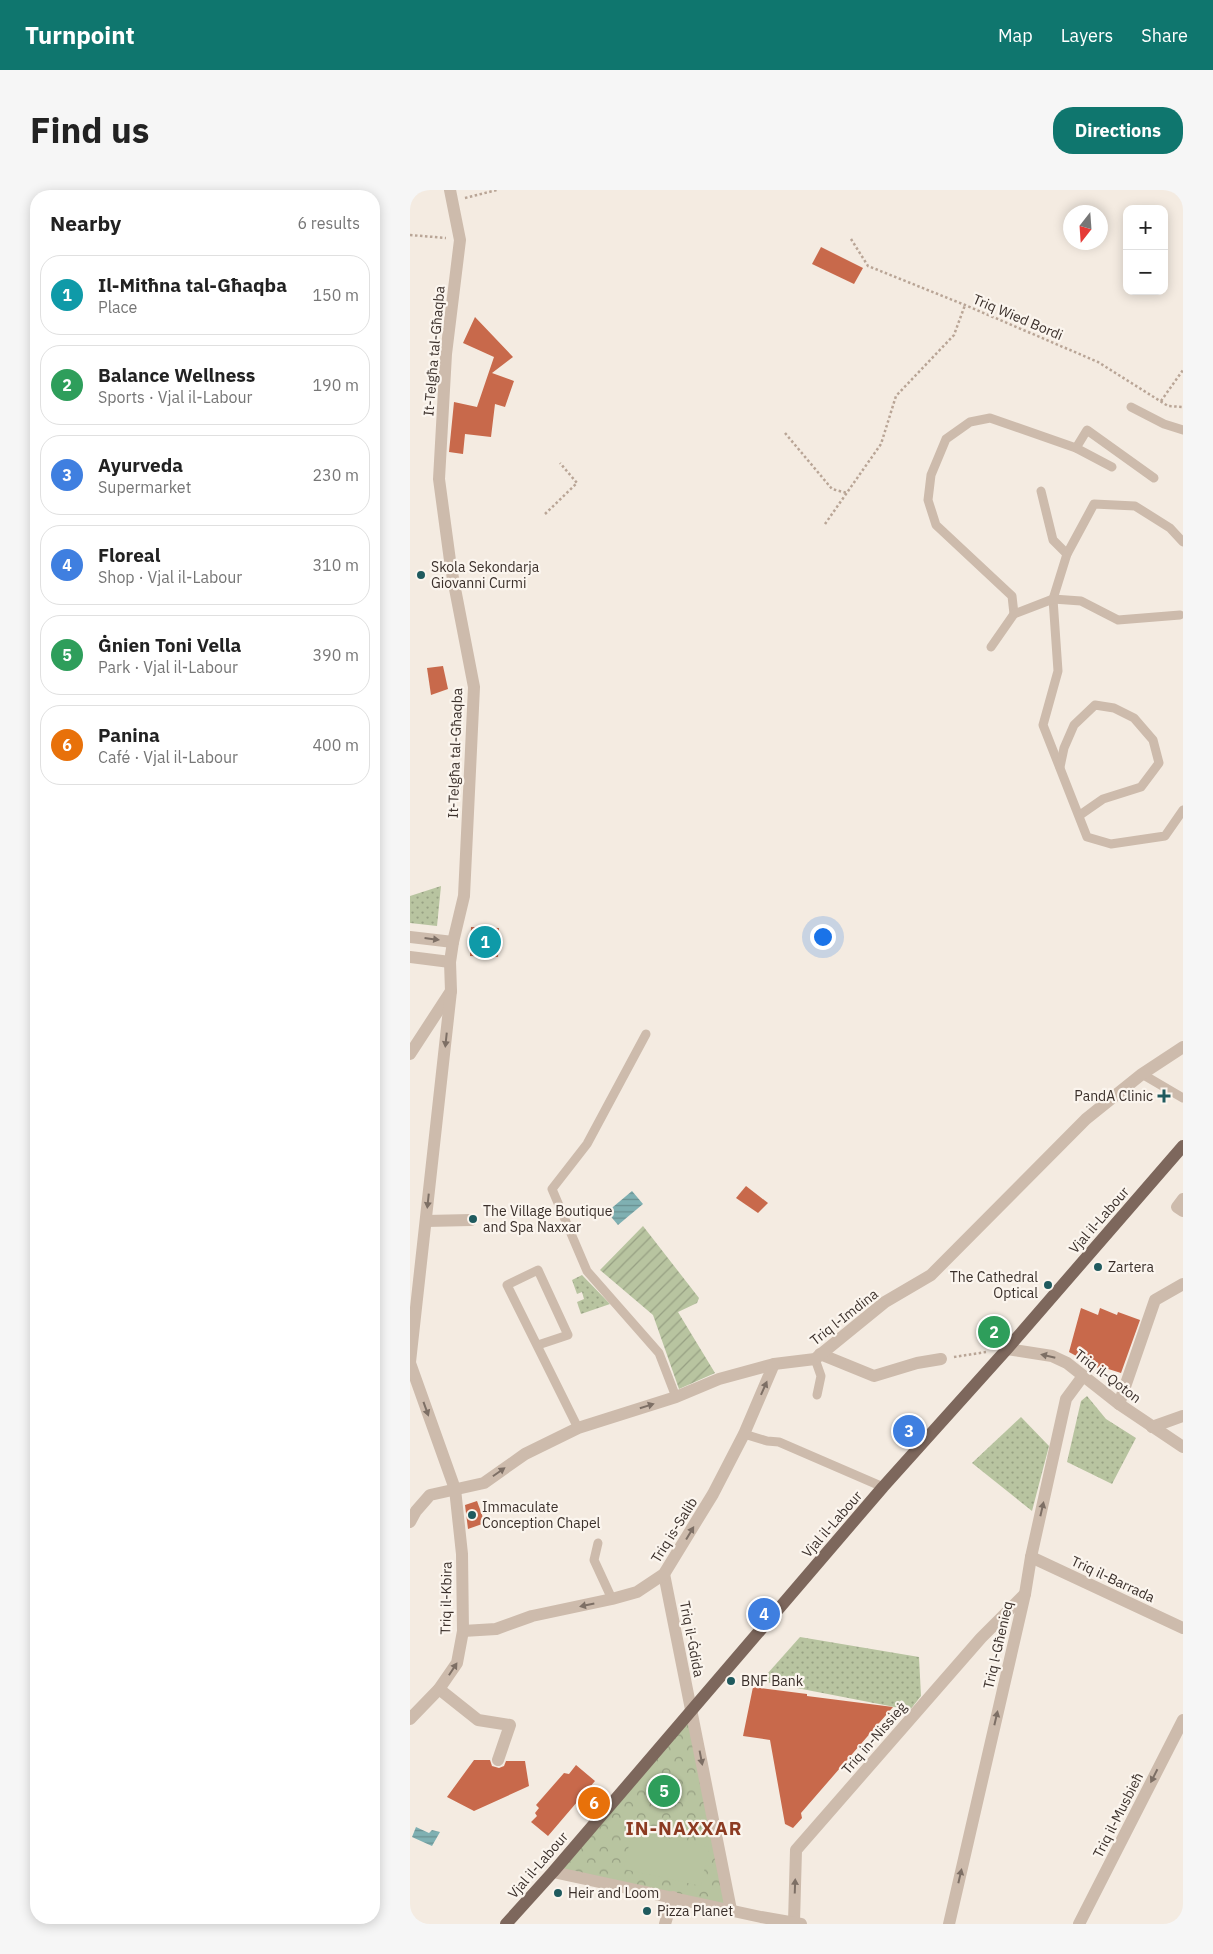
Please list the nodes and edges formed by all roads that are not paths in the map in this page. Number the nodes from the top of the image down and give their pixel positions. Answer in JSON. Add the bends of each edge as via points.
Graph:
{"nodes":[{"id":1,"x":451,"y":196,"type":"edge"},
{"id":2,"x":1132,"y":407,"type":"dead end"},
{"id":3,"x":1183,"y":430,"type":"edge"},
{"id":4,"x":1076,"y":448,"type":"junction"},
{"id":5,"x":1112,"y":467,"type":"dead end"},
{"id":6,"x":1154,"y":478,"type":"dead end"},
{"id":7,"x":1041,"y":491,"type":"dead end"},
{"id":8,"x":1183,"y":542,"type":"edge"},
{"id":9,"x":1067,"y":554,"type":"junction"},
{"id":10,"x":1053,"y":599,"type":"junction"},
{"id":11,"x":1014,"y":614,"type":"junction"},
{"id":12,"x":1180,"y":615,"type":"dead end"},
{"id":13,"x":991,"y":647,"type":"dead end"},
{"id":14,"x":1060,"y":767,"type":"junction"},
{"id":15,"x":1183,"y":810,"type":"edge"},
{"id":16,"x":1080,"y":815,"type":"junction"},
{"id":17,"x":410,"y":937,"type":"edge"},
{"id":18,"x":453,"y":942,"type":"junction"},
{"id":19,"x":410,"y":957,"type":"edge"},
{"id":20,"x":450,"y":962,"type":"junction"},
{"id":21,"x":451,"y":991,"type":"junction"},
{"id":22,"x":646,"y":1034,"type":"dead end"},
{"id":23,"x":1183,"y":1047,"type":"edge"},
{"id":24,"x":410,"y":1054,"type":"edge"},
{"id":25,"x":1142,"y":1074,"type":"junction"},
{"id":26,"x":1183,"y":1098,"type":"edge"},
{"id":27,"x":1183,"y":1146,"type":"edge"},
{"id":28,"x":1183,"y":1200,"type":"edge"},
{"id":29,"x":1183,"y":1211,"type":"edge"},
{"id":30,"x":471,"y":1220,"type":"dead end"},
{"id":31,"x":426,"y":1221,"type":"junction"},
{"id":32,"x":1183,"y":1284,"type":"edge"},
{"id":33,"x":538,"y":1345,"type":"junction"},
{"id":34,"x":1007,"y":1349,"type":"junction"},
{"id":35,"x":818,"y":1356,"type":"junction"},
{"id":36,"x":940,"y":1358,"type":"road end"},
{"id":37,"x":410,"y":1363,"type":"edge"},
{"id":38,"x":774,"y":1364,"type":"junction"},
{"id":39,"x":1083,"y":1376,"type":"junction"},
{"id":40,"x":817,"y":1395,"type":"dead end"},
{"id":41,"x":676,"y":1397,"type":"junction"},
{"id":42,"x":1119,"y":1404,"type":"junction"},
{"id":43,"x":1183,"y":1416,"type":"edge"},
{"id":44,"x":578,"y":1428,"type":"junction"},
{"id":45,"x":1152,"y":1428,"type":"junction"},
{"id":46,"x":744,"y":1434,"type":"junction"},
{"id":47,"x":1183,"y":1447,"type":"edge"},
{"id":48,"x":883,"y":1487,"type":"junction"},
{"id":49,"x":455,"y":1489,"type":"junction"},
{"id":50,"x":413,"y":1510,"type":"edge"},
{"id":51,"x":410,"y":1522,"type":"edge"},
{"id":52,"x":598,"y":1543,"type":"dead end"},
{"id":53,"x":1031,"y":1557,"type":"junction"},
{"id":54,"x":664,"y":1574,"type":"junction"},
{"id":55,"x":1025,"y":1594,"type":"junction"},
{"id":56,"x":612,"y":1599,"type":"junction"},
{"id":57,"x":1183,"y":1628,"type":"edge"},
{"id":58,"x":462,"y":1631,"type":"junction"},
{"id":59,"x":439,"y":1689,"type":"junction"},
{"id":60,"x":691,"y":1710,"type":"junction"},
{"id":61,"x":410,"y":1719,"type":"edge"},
{"id":62,"x":1183,"y":1720,"type":"edge"},
{"id":63,"x":1180,"y":1735,"type":"edge"},
{"id":64,"x":498,"y":1760,"type":"dead end"},
{"id":65,"x":553,"y":1872,"type":"junction"},
{"id":66,"x":673,"y":1897,"type":"junction"},
{"id":67,"x":731,"y":1910,"type":"junction"},
{"id":68,"x":760,"y":1920,"type":"edge"},
{"id":69,"x":797,"y":1923,"type":"edge"},
{"id":70,"x":506,"y":1924,"type":"edge"},
{"id":71,"x":665,"y":1924,"type":"edge"},
{"id":72,"x":949,"y":1924,"type":"edge"},
{"id":73,"x":1079,"y":1924,"type":"edge"}],
"edges":[{"from":1,"to":18,"type":"street","name":"It-Telgħa tal-Għaqba","via":[[460,240],[446,354],[439,479],[451,568],[474,687],[464,896]]},
{"from":2,"to":3,"type":"lane"},
{"from":4,"to":5,"type":"lane"},
{"from":4,"to":6,"type":"lane","via":[[1087,430]]},
{"from":4,"to":11,"type":"lane","via":[[990,418],[984,419],[970,422],[946,439],[930,476],[928,500],[936,526],[1012,596]]},
{"from":7,"to":9,"type":"lane","via":[[1053,540]]},
{"from":8,"to":9,"type":"lane","via":[[1170,528],[1135,506],[1094,504]]},
{"from":9,"to":10,"type":"lane"},
{"from":10,"to":11,"type":"lane"},
{"from":10,"to":12,"type":"lane","via":[[1081,601],[1118,620]]},
{"from":10,"to":14,"type":"lane","via":[[1058,672],[1043,725]]},
{"from":11,"to":13,"type":"lane"},
{"from":14,"to":16,"type":"lane"},
{"from":14,"to":16,"type":"lane","via":[[1074,725],[1095,705],[1114,708],[1134,718],[1153,740],[1159,764],[1141,787],[1103,800]]},
{"from":15,"to":16,"type":"lane","via":[[1165,836],[1110,844],[1087,836]]},
{"from":17,"to":18,"type":"street","one_way":true},
{"from":18,"to":20,"type":"street","name":"It-Telgħa tal-Għaqba"},
{"from":19,"to":20,"type":"street"},
{"from":20,"to":21,"type":"street","name":"It-Telgħa tal-Għaqba"},
{"from":21,"to":24,"type":"street"},
{"from":21,"to":31,"type":"street","name":"It-Telgħa tal-Għaqba","one_way":true},
{"from":22,"to":41,"type":"lane","via":[[586,1144],[552,1189],[587,1271],[659,1353]]},
{"from":23,"to":25,"type":"street","name":"Triq l-Imdina"},
{"from":25,"to":26,"type":"lane"},
{"from":25,"to":35,"type":"street","name":"Triq l-Imdina","via":[[1086,1119],[931,1275],[885,1302]]},
{"from":27,"to":34,"type":"main road","name":"Vjal il-Labour"},
{"from":28,"to":29,"type":"street","via":[[1178,1207]]},
{"from":30,"to":31,"type":"street"},
{"from":31,"to":37,"type":"street","name":"It-Telgħa tal-Għaqba"},
{"from":32,"to":42,"type":"street","via":[[1155,1300]]},
{"from":33,"to":33,"type":"lane","via":[[568,1335],[538,1270],[507,1285]]},
{"from":33,"to":44,"type":"lane"},
{"from":39,"to":34,"type":"street","name":"Triq il-Qoton","one_way":true,"via":[[1052,1356]]},
{"from":34,"to":48,"type":"main road","name":"Vjal il-Labour"},
{"from":35,"to":36,"type":"street","via":[[874,1376]]},
{"from":35,"to":38,"type":"street","name":"Triq l-Imdina"},
{"from":35,"to":40,"type":"lane","via":[[821,1376]]},
{"from":37,"to":49,"type":"street","name":"Triq il-Kbira","one_way":true},
{"from":38,"to":41,"type":"street","name":"Triq l-Imdina"},
{"from":46,"to":38,"type":"street","name":"Triq is-Salib","one_way":true},
{"from":39,"to":42,"type":"street","name":"Triq il-Qoton"},
{"from":53,"to":39,"type":"street","name":"Triq l-Għenieq","one_way":true,"via":[[1066,1399]]},
{"from":44,"to":41,"type":"street","name":"Triq l-Imdina","one_way":true},
{"from":42,"to":45,"type":"street","name":"Triq il-Qoton"},
{"from":43,"to":45,"type":"street"},
{"from":49,"to":44,"type":"street","name":"Triq l-Imdina","one_way":true,"via":[[484,1483],[525,1454]]},
{"from":45,"to":47,"type":"street","name":"Triq il-Qoton"},
{"from":46,"to":48,"type":"lane","via":[[779,1442]]},
{"from":54,"to":46,"type":"street","name":"Triq is-Salib","one_way":true,"via":[[713,1494]]},
{"from":48,"to":60,"type":"main road","name":"Vjal il-Labour"},
{"from":49,"to":50,"type":"street","name":"Triq l-Imdina","via":[[430,1495]]},
{"from":49,"to":58,"type":"street","name":"Triq il-Kbira","via":[[462,1554]]},
{"from":50,"to":51,"type":"street","name":"Triq l-Imdina"},
{"from":52,"to":56,"type":"lane","via":[[594,1560]]},
{"from":53,"to":55,"type":"street","name":"Triq l-Għenieq"},
{"from":53,"to":57,"type":"street","name":"Triq il-Barrada"},
{"from":54,"to":56,"type":"street","name":"Triq is-Salib","via":[[637,1592]]},
{"from":54,"to":60,"type":"street","name":"Triq il-Ġdida"},
{"from":69,"to":55,"type":"street","name":"Triq in-Nissieġ","one_way":true,"via":[[796,1850],[981,1638]]},
{"from":72,"to":55,"type":"street","name":"Triq l-Għenieq","one_way":true},
{"from":56,"to":58,"type":"street","name":"Triq is-Salib","one_way":true,"via":[[532,1616],[496,1629]]},
{"from":59,"to":58,"type":"street","name":"Triq il-Kbira","one_way":true,"via":[[457,1663]]},
{"from":59,"to":61,"type":"street","name":"Triq il-Kbira"},
{"from":59,"to":64,"type":"street","via":[[478,1720],[510,1725]]},
{"from":60,"to":65,"type":"main road","name":"Vjal il-Labour"},
{"from":60,"to":67,"type":"street","name":"Triq il-Ġdida","one_way":true},
{"from":62,"to":63,"type":"street","name":"Triq il-Musbieħ"},
{"from":63,"to":73,"type":"street","name":"Triq il-Musbieħ","one_way":true},
{"from":65,"to":66,"type":"street"},
{"from":65,"to":70,"type":"main road","name":"Vjal il-Labour"},
{"from":66,"to":67,"type":"street"},
{"from":66,"to":71,"type":"street"},
{"from":67,"to":68,"type":"street"},
{"from":68,"to":69,"type":"street"}]}
